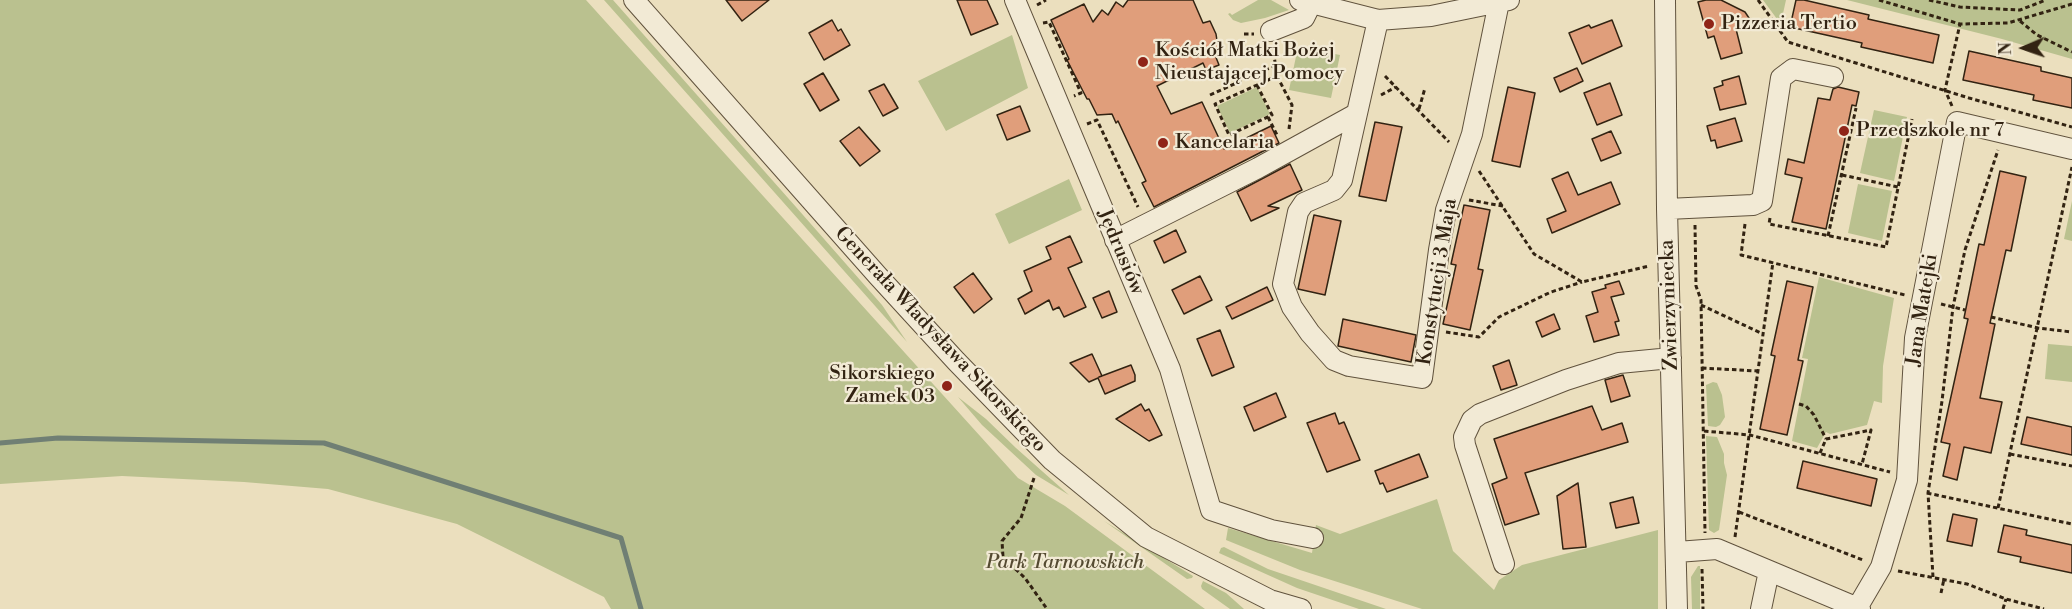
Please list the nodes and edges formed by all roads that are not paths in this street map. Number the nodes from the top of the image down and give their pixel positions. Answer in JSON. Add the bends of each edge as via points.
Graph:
{"nodes":[{"id":1,"x":634,"y":0,"type":"edge"},
{"id":2,"x":1016,"y":0,"type":"edge"},
{"id":3,"x":1665,"y":0,"type":"edge"},
{"id":4,"x":1504,"y":1,"type":"edge"},
{"id":5,"x":1306,"y":2,"type":"edge"},
{"id":6,"x":1378,"y":20,"type":"junction"},
{"id":7,"x":1271,"y":32,"type":"dead end"},
{"id":8,"x":1833,"y":77,"type":"dead end"},
{"id":9,"x":1356,"y":114,"type":"junction"},
{"id":10,"x":2072,"y":149,"type":"edge"},
{"id":11,"x":1667,"y":209,"type":"junction"},
{"id":12,"x":1115,"y":240,"type":"junction"},
{"id":13,"x":1671,"y":358,"type":"junction"},
{"id":14,"x":1313,"y":538,"type":"dead end"},
{"id":15,"x":1677,"y":552,"type":"junction"},
{"id":16,"x":1504,"y":564,"type":"dead end"},
{"id":17,"x":1769,"y":571,"type":"junction"},
{"id":18,"x":1270,"y":604,"type":"edge"},
{"id":19,"x":1859,"y":608,"type":"edge"},
{"id":20,"x":1301,"y":609,"type":"edge"},
{"id":21,"x":1677,"y":609,"type":"edge"},
{"id":22,"x":1761,"y":609,"type":"edge"}],
"edges":[{"from":1,"to":18,"type":"street","name":"Generała Władysława Sikorskiego","via":[[878,276],[1052,460],[1146,537]]},
{"from":2,"to":12,"type":"street","name":"Jędrusiów"},
{"from":3,"to":11,"type":"street","name":"Zwierzyniecka"},
{"from":4,"to":6,"type":"street","name":"Konstytucji 3 Maja","via":[[1415,18]]},
{"from":4,"to":9,"type":"street","name":"Konstytucji 3 Maja","via":[[1472,134],[1450,196],[1422,378],[1334,360],[1292,307],[1283,284],[1298,212],[1304,203],[1334,190],[1342,180]]},
{"from":5,"to":6,"type":"street","name":"Konstytucji 3 Maja"},
{"from":5,"to":7,"type":"street","via":[[1304,18]]},
{"from":6,"to":9,"type":"street","name":"Konstytucji 3 Maja"},
{"from":8,"to":11,"type":"street","via":[[1793,69],[1781,78],[1762,201]]},
{"from":9,"to":12,"type":"street"},
{"from":10,"to":19,"type":"street","name":"Jana Matejki","via":[[1957,122],[1915,338],[1907,480],[1881,567]]},
{"from":11,"to":13,"type":"street","name":"Zwierzyniecka"},
{"from":12,"to":14,"type":"street","name":"Jędrusiów","via":[[1170,369],[1211,510],[1271,530]]},
{"from":13,"to":15,"type":"street","name":"Zwierzyniecka"},
{"from":13,"to":16,"type":"street","via":[[1608,366],[1472,420],[1464,437],[1465,445]]},
{"from":15,"to":17,"type":"street","via":[[1717,549]]},
{"from":15,"to":21,"type":"street","name":"Zwierzyniecka"},
{"from":17,"to":19,"type":"street"},
{"from":17,"to":22,"type":"street"},
{"from":18,"to":20,"type":"street","name":"Generała Władysława Sikorskiego"}]}
